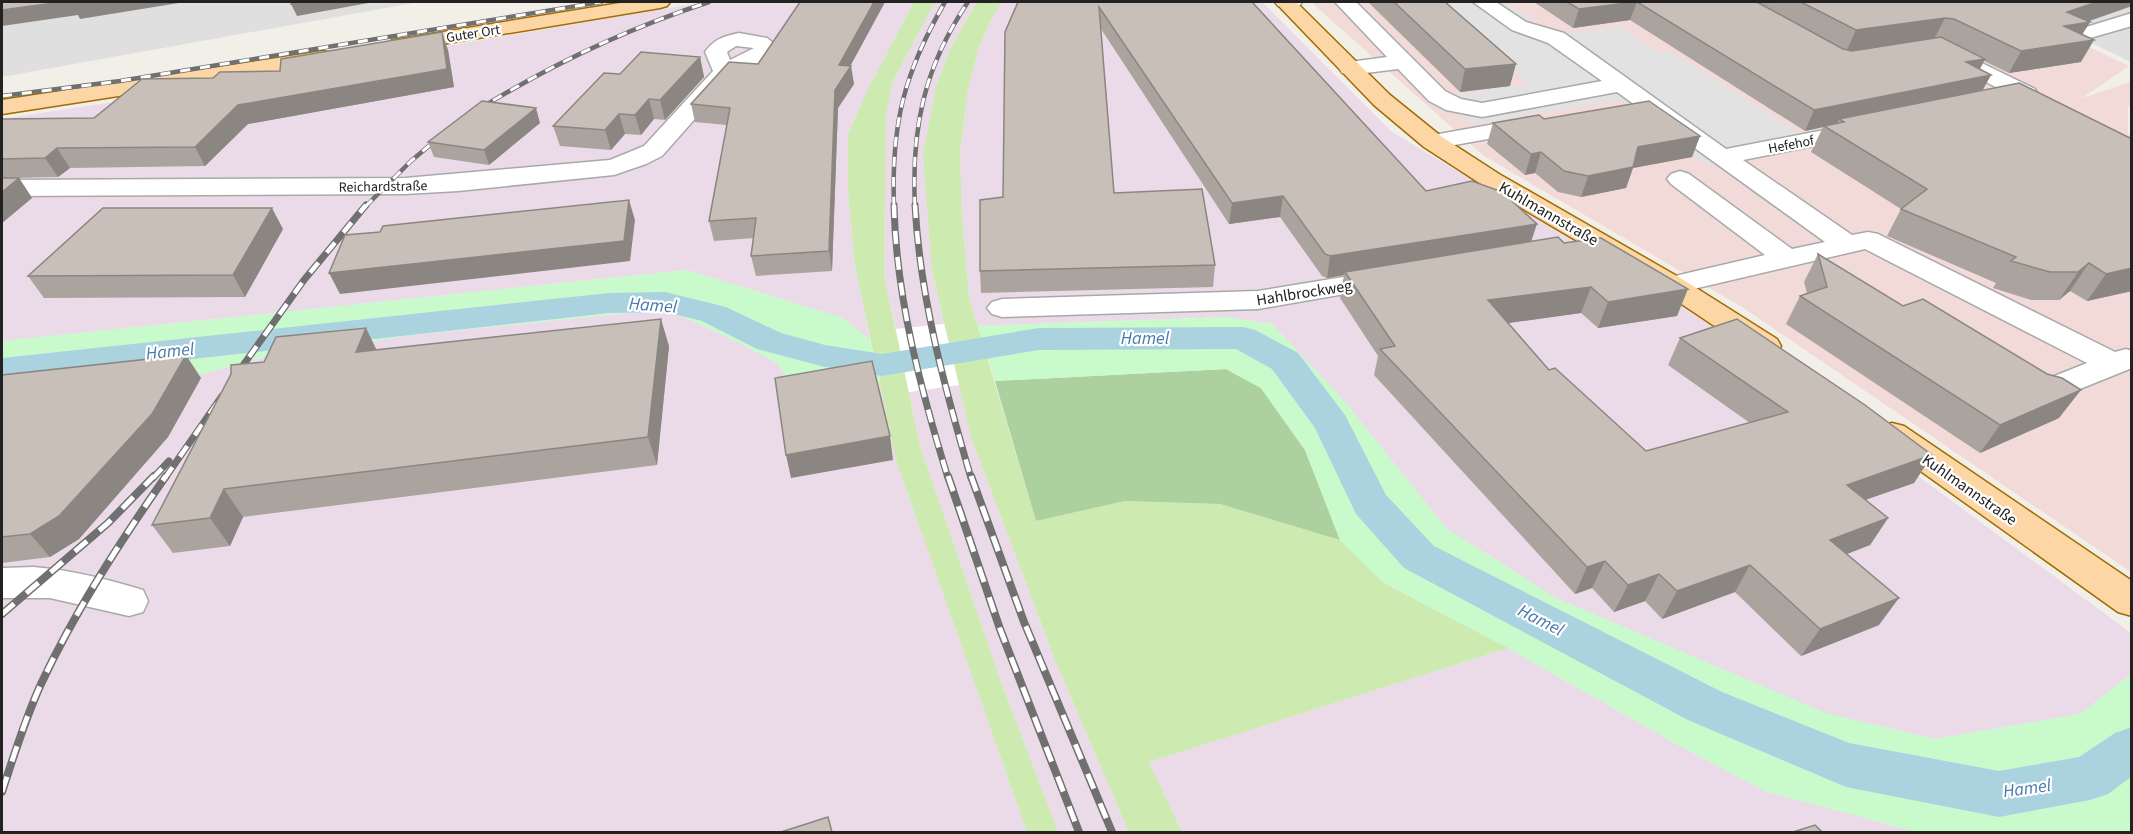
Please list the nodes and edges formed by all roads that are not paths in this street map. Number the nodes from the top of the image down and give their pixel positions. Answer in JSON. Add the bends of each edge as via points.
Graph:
{"nodes":[{"id":1,"x":660,"y":2,"type":"edge"},
{"id":2,"x":1285,"y":2,"type":"edge"},
{"id":3,"x":1292,"y":2,"type":"edge"},
{"id":4,"x":1345,"y":2,"type":"edge"},
{"id":5,"x":1483,"y":2,"type":"edge"},
{"id":6,"x":2132,"y":19,"type":"edge"},
{"id":7,"x":2090,"y":32,"type":"edge"},
{"id":8,"x":1934,"y":47,"type":"edge"},
{"id":9,"x":381,"y":48,"type":"edge"},
{"id":10,"x":347,"y":54,"type":"edge"},
{"id":11,"x":1404,"y":62,"type":"junction"},
{"id":12,"x":1350,"y":68,"type":"junction"},
{"id":13,"x":724,"y":72,"type":"edge"},
{"id":14,"x":1620,"y":85,"type":"junction"},
{"id":15,"x":1992,"y":101,"type":"edge"},
{"id":16,"x":1647,"y":104,"type":"junction"},
{"id":17,"x":2,"y":107,"type":"edge"},
{"id":18,"x":1612,"y":110,"type":"edge"},
{"id":19,"x":1554,"y":120,"type":"edge"},
{"id":20,"x":1878,"y":126,"type":"edge"},
{"id":21,"x":1432,"y":142,"type":"junction"},
{"id":22,"x":1722,"y":157,"type":"junction"},
{"id":23,"x":1680,"y":179,"type":"dead end"},
{"id":24,"x":2,"y":188,"type":"edge"},
{"id":25,"x":1604,"y":244,"type":"junction"},
{"id":26,"x":1558,"y":251,"type":"edge"},
{"id":27,"x":1854,"y":252,"type":"junction"},
{"id":28,"x":1801,"y":256,"type":"junction"},
{"id":29,"x":1408,"y":276,"type":"edge"},
{"id":30,"x":1672,"y":285,"type":"junction"},
{"id":31,"x":1002,"y":309,"type":"dead end"},
{"id":32,"x":2122,"y":360,"type":"edge"},
{"id":33,"x":1793,"y":364,"type":"edge"},
{"id":34,"x":2010,"y":375,"type":"edge"},
{"id":35,"x":1870,"y":418,"type":"edge"},
{"id":36,"x":2,"y":583,"type":"edge"},
{"id":37,"x":129,"y":601,"type":"dead end"},
{"id":38,"x":2132,"y":601,"type":"edge"}],
"edges":[{"from":1,"to":9,"type":"main road","name":"Guter Ort"},
{"from":2,"to":3,"type":"street"},
{"from":2,"to":12,"type":"main road","name":"Kuhlmannstraße"},
{"from":4,"to":11,"type":"street"},
{"from":5,"to":14,"type":"street","via":[[1519,26],[1556,39]]},
{"from":6,"to":7,"type":"street"},
{"from":8,"to":15,"type":"street","via":[[2027,94]]},
{"from":10,"to":17,"type":"main road"},
{"from":11,"to":12,"type":"street"},
{"from":11,"to":14,"type":"street","via":[[1437,96],[1464,108],[1482,110]]},
{"from":12,"to":21,"type":"main road","name":"Kuhlmannstraße"},
{"from":13,"to":24,"type":"street","name":"Reichardstraße","via":[[653,151],[598,169],[397,186]]},
{"from":14,"to":16,"type":"street"},
{"from":16,"to":18,"type":"street"},
{"from":16,"to":22,"type":"street"},
{"from":19,"to":21,"type":"street"},
{"from":20,"to":22,"type":"street","name":"Hefehof"},
{"from":21,"to":25,"type":"main road","name":"Kuhlmannstraße"},
{"from":22,"to":27,"type":"street"},
{"from":23,"to":28,"type":"street"},
{"from":25,"to":26,"type":"street"},
{"from":25,"to":30,"type":"main road","name":"Kuhlmannstraße"},
{"from":27,"to":28,"type":"street"},
{"from":27,"to":32,"type":"street"},
{"from":28,"to":30,"type":"street"},
{"from":29,"to":31,"type":"street","name":"Hahlbrockweg","via":[[1258,300]]},
{"from":30,"to":33,"type":"main road","name":"Kuhlmannstraße"},
{"from":32,"to":34,"type":"street","via":[[2039,394]]},
{"from":35,"to":38,"type":"main road","name":"Kuhlmannstraße"},
{"from":36,"to":37,"type":"street","via":[[42,580]]}]}
